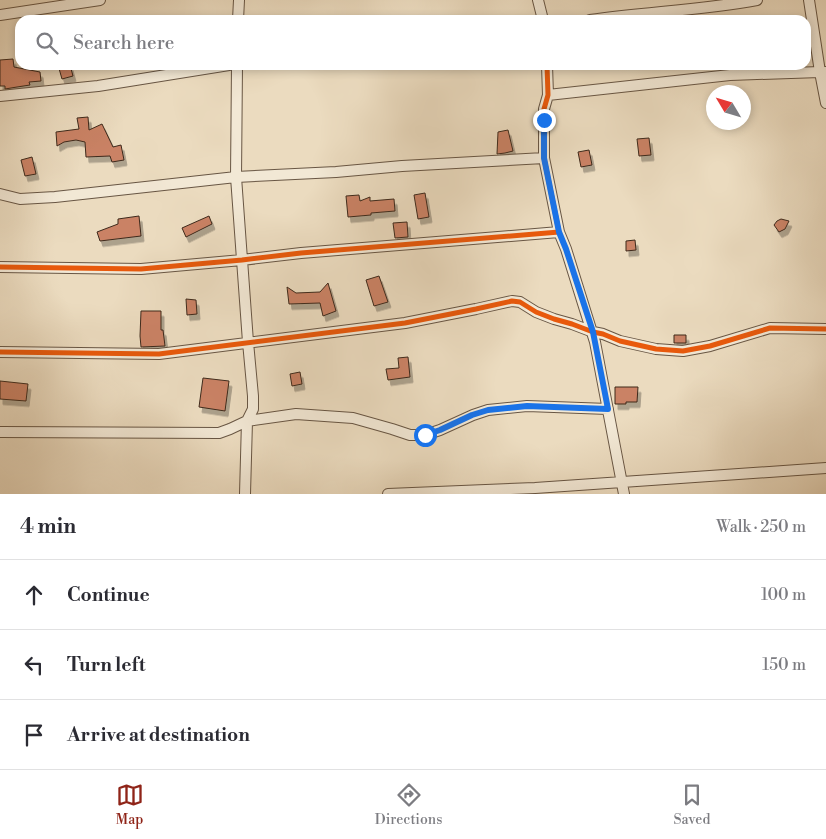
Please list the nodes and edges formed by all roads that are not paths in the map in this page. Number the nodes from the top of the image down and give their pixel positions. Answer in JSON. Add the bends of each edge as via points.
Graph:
{"nodes":[{"id":1,"x":100,"y":0,"type":"edge"},
{"id":2,"x":239,"y":0,"type":"edge"},
{"id":3,"x":538,"y":0,"type":"edge"},
{"id":4,"x":758,"y":0,"type":"edge"},
{"id":5,"x":809,"y":0,"type":"edge"},
{"id":6,"x":0,"y":15,"type":"edge"},
{"id":7,"x":238,"y":15,"type":"edge"},
{"id":8,"x":542,"y":15,"type":"edge"},
{"id":9,"x":627,"y":15,"type":"edge"},
{"id":10,"x":198,"y":70,"type":"edge"},
{"id":11,"x":237,"y":70,"type":"edge"},
{"id":12,"x":547,"y":70,"type":"edge"},
{"id":13,"x":823,"y":72,"type":"edge"},
{"id":14,"x":548,"y":95,"type":"junction"},
{"id":15,"x":0,"y":96,"type":"edge"},
{"id":16,"x":826,"y":103,"type":"edge"},
{"id":17,"x":544,"y":158,"type":"junction"},
{"id":18,"x":236,"y":177,"type":"junction"},
{"id":19,"x":0,"y":194,"type":"edge"},
{"id":20,"x":559,"y":232,"type":"junction"},
{"id":21,"x":242,"y":260,"type":"junction"},
{"id":22,"x":0,"y":267,"type":"edge"},
{"id":23,"x":826,"y":329,"type":"edge"},
{"id":24,"x":593,"y":332,"type":"junction"},
{"id":25,"x":248,"y":342,"type":"junction"},
{"id":26,"x":0,"y":352,"type":"edge"},
{"id":27,"x":608,"y":409,"type":"junction"},
{"id":28,"x":247,"y":421,"type":"junction"},
{"id":29,"x":0,"y":432,"type":"edge"},
{"id":30,"x":826,"y":468,"type":"edge"},
{"id":31,"x":622,"y":482,"type":"junction"},
{"id":32,"x":245,"y":494,"type":"edge"},
{"id":33,"x":388,"y":494,"type":"edge"},
{"id":34,"x":624,"y":494,"type":"edge"}],
"edges":[{"from":1,"to":6,"type":"street"},
{"from":2,"to":7,"type":"street"},
{"from":3,"to":8,"type":"street"},
{"from":4,"to":9,"type":"street"},
{"from":5,"to":13,"type":"street"},
{"from":10,"to":15,"type":"street","via":[[98,86]]},
{"from":11,"to":18,"type":"street"},
{"from":12,"to":14,"type":"street"},
{"from":13,"to":14,"type":"street","via":[[730,75]]},
{"from":13,"to":16,"type":"street"},
{"from":14,"to":17,"type":"street","via":[[544,109]]},
{"from":17,"to":18,"type":"street"},
{"from":17,"to":20,"type":"street"},
{"from":18,"to":19,"type":"street","via":[[55,197],[20,199]]},
{"from":18,"to":21,"type":"street"},
{"from":20,"to":21,"type":"street"},
{"from":20,"to":24,"type":"street"},
{"from":21,"to":22,"type":"street","via":[[141,269]]},
{"from":21,"to":25,"type":"street"},
{"from":23,"to":24,"type":"street","via":[[770,328],[683,351],[656,349]]},
{"from":24,"to":25,"type":"street","via":[[512,301],[405,323]]},
{"from":24,"to":27,"type":"street"},
{"from":25,"to":26,"type":"street","via":[[159,354]]},
{"from":25,"to":28,"type":"street","via":[[254,396],[253,409]]},
{"from":27,"to":28,"type":"street","via":[[527,406],[488,410],[425,435],[410,436],[353,418],[296,414]]},
{"from":27,"to":31,"type":"street"},
{"from":28,"to":29,"type":"street","via":[[219,433]]},
{"from":28,"to":32,"type":"street"},
{"from":30,"to":31,"type":"street"},
{"from":31,"to":33,"type":"street"},
{"from":31,"to":34,"type":"street"}]}
